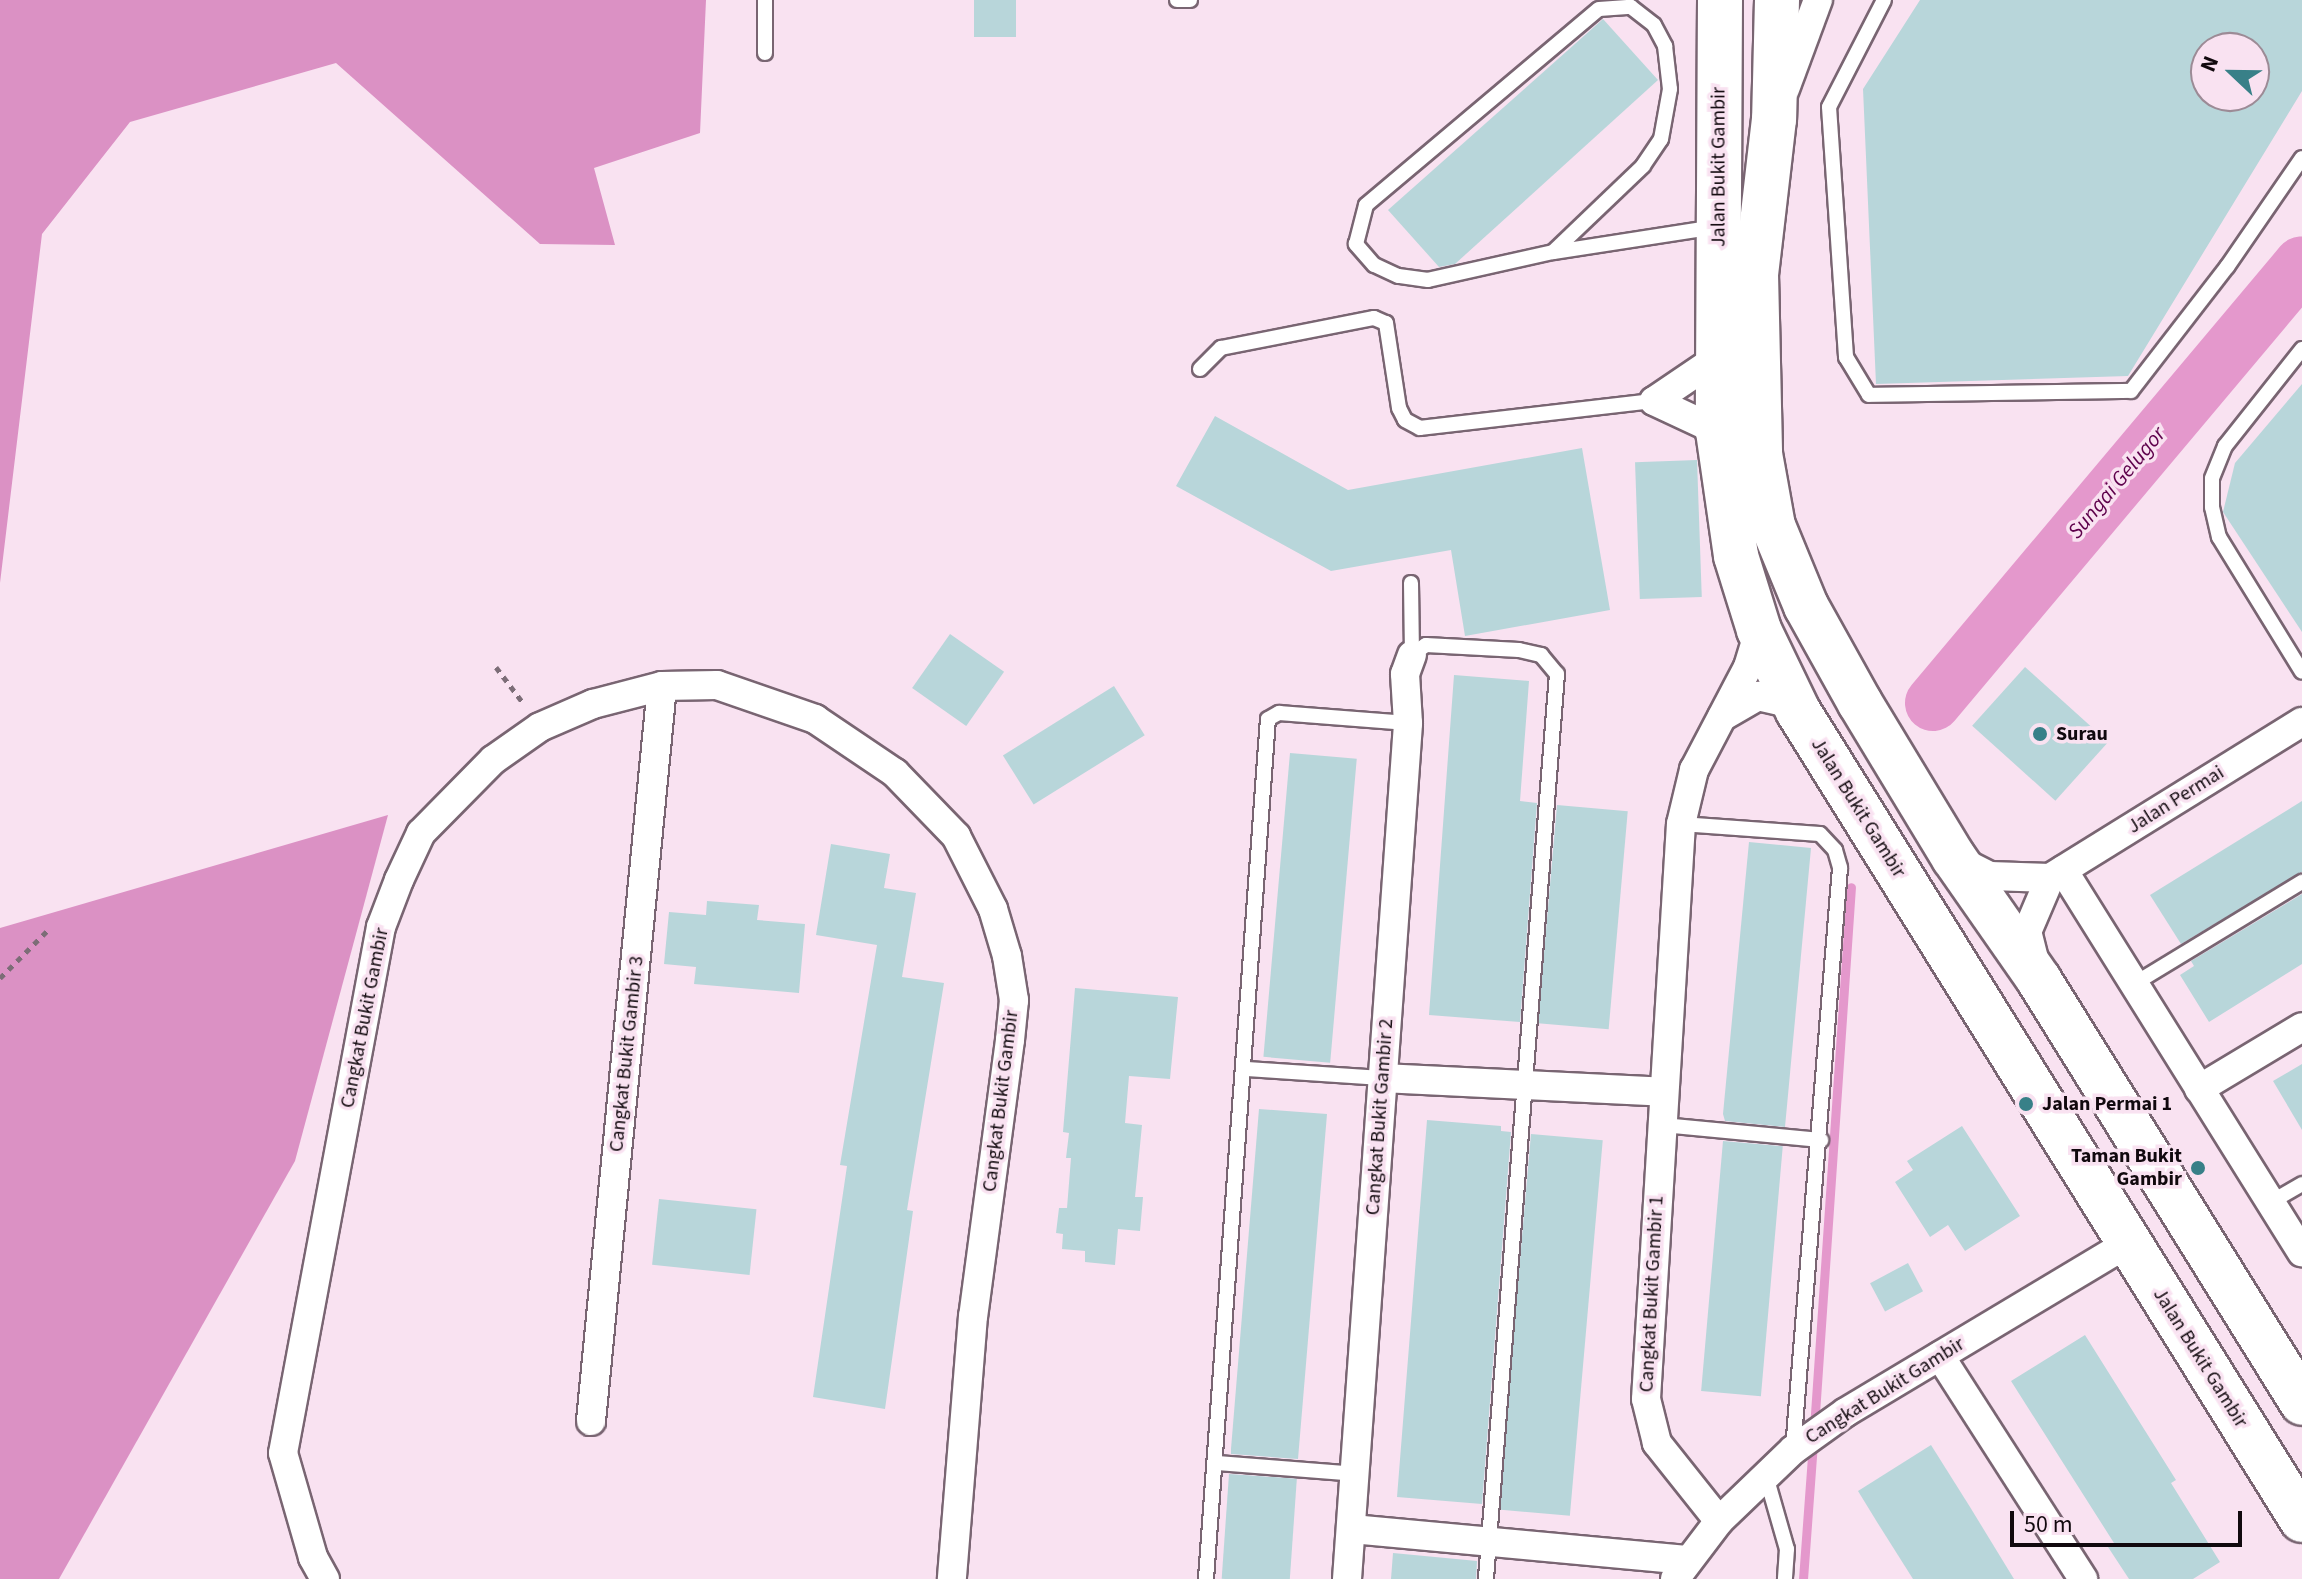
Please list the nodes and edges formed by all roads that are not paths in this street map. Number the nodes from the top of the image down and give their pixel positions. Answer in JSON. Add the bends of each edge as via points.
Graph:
{"nodes":[{"id":1,"x":765,"y":0,"type":"edge"},
{"id":2,"x":1177,"y":0,"type":"edge"},
{"id":3,"x":1190,"y":0,"type":"edge"},
{"id":4,"x":1720,"y":0,"type":"edge"},
{"id":5,"x":1777,"y":0,"type":"edge"},
{"id":6,"x":1818,"y":0,"type":"edge"},
{"id":7,"x":1884,"y":0,"type":"edge"},
{"id":8,"x":765,"y":53,"type":"dead end"},
{"id":9,"x":1774,"y":119,"type":"junction"},
{"id":10,"x":2302,"y":158,"type":"edge"},
{"id":11,"x":1719,"y":227,"type":"junction"},
{"id":12,"x":1553,"y":252,"type":"junction"},
{"id":13,"x":2302,"y":349,"type":"edge"},
{"id":14,"x":1719,"y":357,"type":"junction"},
{"id":15,"x":1200,"y":369,"type":"dead end"},
{"id":16,"x":1654,"y":401,"type":"junction"},
{"id":17,"x":1718,"y":431,"type":"junction"},
{"id":18,"x":1411,"y":583,"type":"dead end"},
{"id":19,"x":1759,"y":630,"type":"junction"},
{"id":20,"x":1412,"y":655,"type":"junction"},
{"id":21,"x":2300,"y":663,"type":"edge"},
{"id":22,"x":662,"y":686,"type":"junction"},
{"id":23,"x":1798,"y":711,"type":"junction"},
{"id":24,"x":1722,"y":717,"type":"junction"},
{"id":25,"x":2302,"y":722,"type":"edge"},
{"id":26,"x":1408,"y":723,"type":"junction"},
{"id":27,"x":1681,"y":824,"type":"junction"},
{"id":28,"x":1954,"y":858,"type":"junction"},
{"id":29,"x":2056,"y":874,"type":"junction"},
{"id":30,"x":2302,"y":882,"type":"edge"},
{"id":31,"x":2039,"y":980,"type":"junction"},
{"id":32,"x":2134,"y":984,"type":"junction"},
{"id":33,"x":2302,"y":1027,"type":"edge"},
{"id":34,"x":1247,"y":1069,"type":"junction"},
{"id":35,"x":1382,"y":1078,"type":"junction"},
{"id":36,"x":1528,"y":1084,"type":"junction"},
{"id":37,"x":2199,"y":1089,"type":"junction"},
{"id":38,"x":1664,"y":1092,"type":"junction"},
{"id":39,"x":1662,"y":1125,"type":"junction"},
{"id":40,"x":1821,"y":1140,"type":"junction"},
{"id":41,"x":2302,"y":1184,"type":"edge"},
{"id":42,"x":2271,"y":1202,"type":"junction"},
{"id":43,"x":2128,"y":1243,"type":"junction"},
{"id":44,"x":2302,"y":1253,"type":"edge"},
{"id":45,"x":1940,"y":1356,"type":"junction"},
{"id":46,"x":2302,"y":1403,"type":"edge"},
{"id":47,"x":591,"y":1421,"type":"dead end"},
{"id":48,"x":1798,"y":1446,"type":"junction"},
{"id":49,"x":1218,"y":1463,"type":"junction"},
{"id":50,"x":1357,"y":1474,"type":"junction"},
{"id":51,"x":1766,"y":1475,"type":"junction"},
{"id":52,"x":2302,"y":1520,"type":"edge"},
{"id":53,"x":1719,"y":1521,"type":"junction"},
{"id":54,"x":1352,"y":1529,"type":"junction"},
{"id":55,"x":1491,"y":1541,"type":"junction"},
{"id":56,"x":1681,"y":1570,"type":"edge"},
{"id":57,"x":325,"y":1579,"type":"edge"},
{"id":58,"x":952,"y":1579,"type":"edge"},
{"id":59,"x":1206,"y":1579,"type":"edge"},
{"id":60,"x":1347,"y":1579,"type":"edge"},
{"id":61,"x":1486,"y":1579,"type":"edge"},
{"id":62,"x":1785,"y":1579,"type":"edge"},
{"id":63,"x":2083,"y":1579,"type":"edge"}],
"edges":[{"from":1,"to":8,"type":"lane"},
{"from":2,"to":3,"type":"lane"},
{"from":4,"to":11,"type":"main road","name":"Jalan Bukit Gambir"},
{"from":5,"to":9,"type":"main road","name":"Jalan Bukit Gambir"},
{"from":6,"to":9,"type":"street"},
{"from":7,"to":10,"type":"lane","via":[[1829,107],[1846,357],[1869,395],[2131,391]]},
{"from":9,"to":28,"type":"main road","name":"Jalan Bukit Gambir","via":[[1756,274],[1760,454],[1773,526],[1818,629]]},
{"from":11,"to":12,"type":"lane"},
{"from":11,"to":14,"type":"main road","name":"Jalan Bukit Gambir"},
{"from":12,"to":12,"type":"lane","via":[[1460,277],[1398,276],[1374,265],[1356,244],[1357,222],[1366,205],[1599,9],[1631,7],[1654,25],[1665,46],[1670,89],[1661,139],[1643,166]]},
{"from":13,"to":21,"type":"lane","via":[[2225,446],[2212,479],[2219,537]]},
{"from":14,"to":16,"type":"street"},
{"from":14,"to":17,"type":"main road","name":"Jalan Bukit Gambir"},
{"from":15,"to":16,"type":"lane","via":[[1221,348],[1244,341],[1374,318],[1386,323],[1399,408],[1405,420],[1420,428]]},
{"from":16,"to":17,"type":"street"},
{"from":17,"to":19,"type":"main road","name":"Jalan Bukit Gambir","via":[[1736,556]]},
{"from":18,"to":20,"type":"lane"},
{"from":19,"to":23,"type":"main road","name":"Jalan Bukit Gambir"},
{"from":19,"to":24,"type":"street","name":"Cangkat Bukit Gambir 1","via":[[1754,652]]},
{"from":20,"to":26,"type":"street","name":"Cangkat Bukit Gambir 2","via":[[1405,674]]},
{"from":20,"to":36,"type":"lane","via":[[1426,645],[1519,650],[1541,655],[1557,674]]},
{"from":22,"to":47,"type":"street","name":"Cangkat Bukit Gambir 3"},
{"from":22,"to":57,"type":"street","name":"Cangkat Bukit Gambir","via":[[593,704],[540,727],[493,760],[421,833],[381,927],[283,1453],[313,1557]]},
{"from":22,"to":58,"type":"street","name":"Cangkat Bukit Gambir","via":[[717,685],[815,719],[855,744],[895,773],[956,836],[993,909],[1014,1000],[973,1316]]},
{"from":23,"to":24,"type":"street","via":[[1758,696]]},
{"from":23,"to":43,"type":"main road","name":"Jalan Bukit Gambir"},
{"from":24,"to":27,"type":"street","name":"Cangkat Bukit Gambir 1","via":[[1694,770]]},
{"from":25,"to":29,"type":"street","name":"Jalan Permai"},
{"from":26,"to":34,"type":"lane","via":[[1279,713],[1268,719]]},
{"from":26,"to":35,"type":"street","name":"Cangkat Bukit Gambir 2"},
{"from":27,"to":38,"type":"street","name":"Cangkat Bukit Gambir 1"},
{"from":27,"to":40,"type":"lane","via":[[1820,834],[1835,850],[1840,868]]},
{"from":28,"to":29,"type":"street","via":[[1990,876]]},
{"from":28,"to":31,"type":"main road","name":"Jalan Bukit Gambir"},
{"from":29,"to":31,"type":"street","via":[[2027,932]]},
{"from":29,"to":32,"type":"street"},
{"from":30,"to":32,"type":"lane"},
{"from":31,"to":46,"type":"main road","name":"Jalan Bukit Gambir"},
{"from":32,"to":37,"type":"street"},
{"from":33,"to":37,"type":"street"},
{"from":34,"to":35,"type":"lane"},
{"from":34,"to":49,"type":"lane"},
{"from":35,"to":36,"type":"street"},
{"from":35,"to":50,"type":"street","name":"Cangkat Bukit Gambir 2"},
{"from":36,"to":38,"type":"street"},
{"from":36,"to":55,"type":"lane"},
{"from":37,"to":42,"type":"street"},
{"from":38,"to":39,"type":"street","name":"Cangkat Bukit Gambir 1"},
{"from":39,"to":40,"type":"lane"},
{"from":39,"to":53,"type":"street","name":"Cangkat Bukit Gambir 1","via":[[1646,1399],[1657,1443]]},
{"from":40,"to":48,"type":"lane"},
{"from":41,"to":42,"type":"lane"},
{"from":42,"to":44,"type":"street"},
{"from":43,"to":45,"type":"street","name":"Cangkat Bukit Gambir"},
{"from":43,"to":52,"type":"main road","name":"Jalan Bukit Gambir"},
{"from":45,"to":48,"type":"street","name":"Cangkat Bukit Gambir"},
{"from":45,"to":63,"type":"street"},
{"from":48,"to":51,"type":"street","name":"Cangkat Bukit Gambir"},
{"from":49,"to":50,"type":"lane"},
{"from":49,"to":59,"type":"lane"},
{"from":50,"to":54,"type":"street","name":"Cangkat Bukit Gambir 2"},
{"from":51,"to":53,"type":"street","name":"Cangkat Bukit Gambir"},
{"from":51,"to":62,"type":"lane","via":[[1787,1549]]},
{"from":53,"to":56,"type":"street","name":"Cangkat Bukit Gambir"},
{"from":54,"to":55,"type":"street"},
{"from":54,"to":60,"type":"street","name":"Cangkat Bukit Gambir 2"},
{"from":55,"to":56,"type":"street"},
{"from":55,"to":61,"type":"lane"}]}
